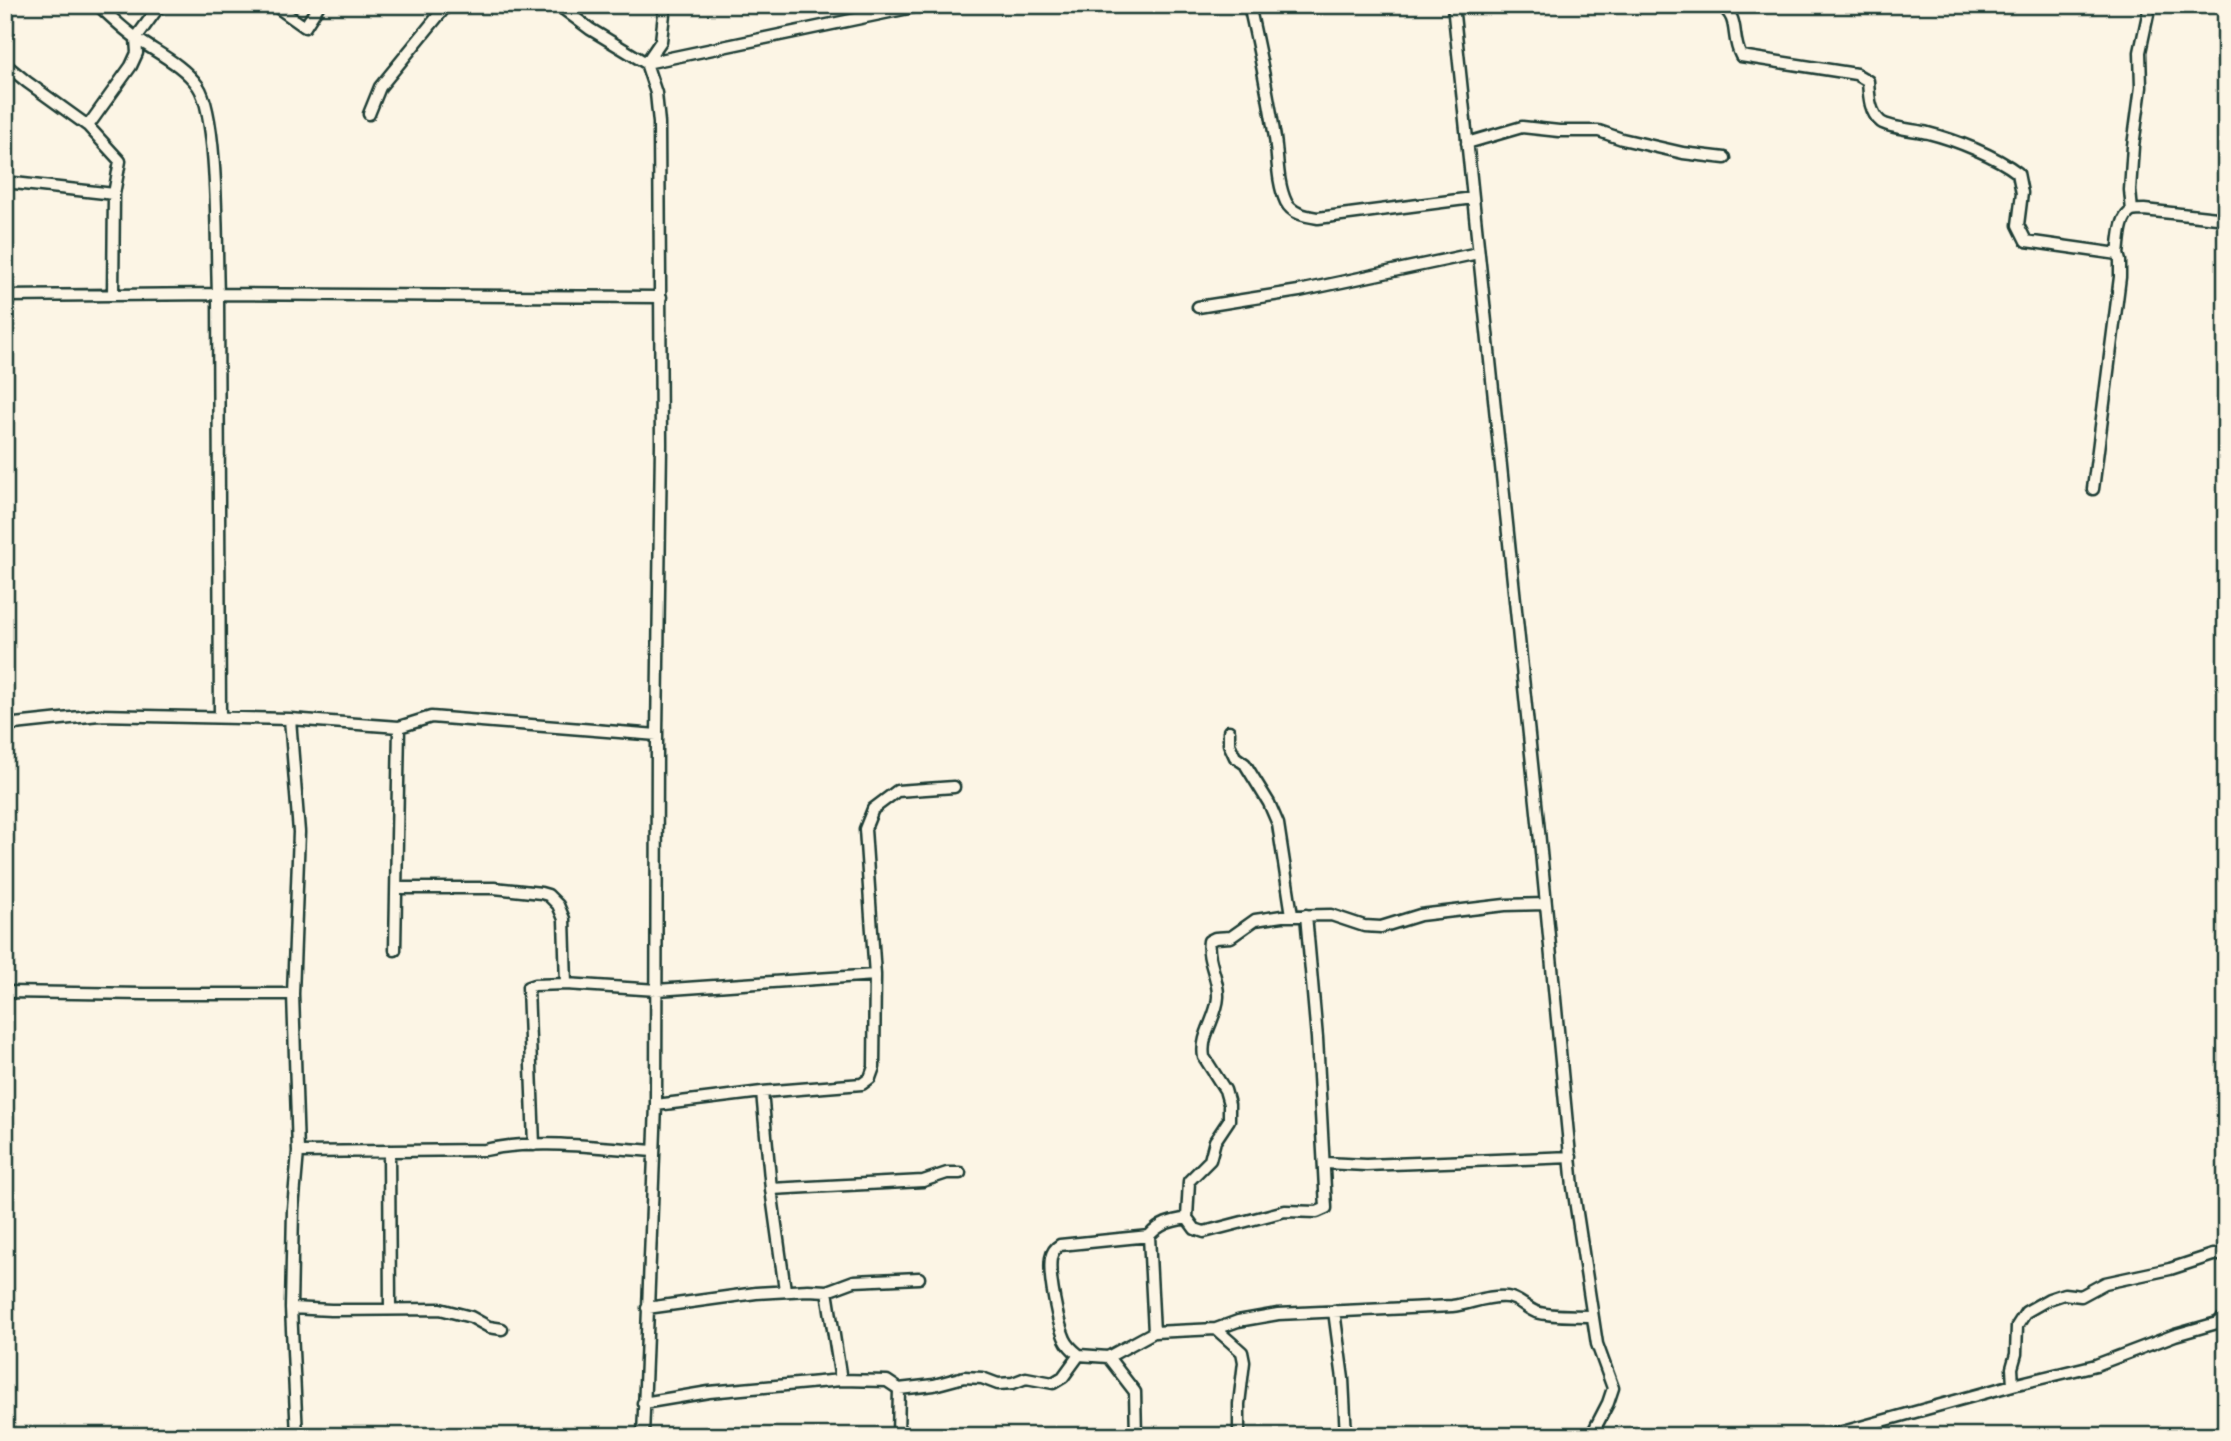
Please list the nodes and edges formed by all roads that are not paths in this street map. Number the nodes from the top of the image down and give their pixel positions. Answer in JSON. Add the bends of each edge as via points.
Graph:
{"nodes":[{"id":1,"x":97,"y":5,"type":"edge"},
{"id":2,"x":160,"y":5,"type":"edge"},
{"id":3,"x":274,"y":5,"type":"edge"},
{"id":4,"x":318,"y":5,"type":"edge"},
{"id":5,"x":447,"y":5,"type":"edge"},
{"id":6,"x":558,"y":5,"type":"edge"},
{"id":7,"x":665,"y":5,"type":"edge"},
{"id":8,"x":921,"y":5,"type":"edge"},
{"id":9,"x":1249,"y":5,"type":"edge"},
{"id":10,"x":1453,"y":5,"type":"edge"},
{"id":11,"x":1720,"y":5,"type":"edge"},
{"id":12,"x":2150,"y":5,"type":"edge"},
{"id":13,"x":136,"y":38,"type":"junction"},
{"id":14,"x":646,"y":63,"type":"junction"},
{"id":15,"x":5,"y":64,"type":"edge"},
{"id":16,"x":369,"y":114,"type":"dead end"},
{"id":17,"x":88,"y":126,"type":"junction"},
{"id":18,"x":1467,"y":143,"type":"junction"},
{"id":19,"x":1725,"y":158,"type":"dead end"},
{"id":20,"x":5,"y":182,"type":"edge"},
{"id":21,"x":114,"y":194,"type":"junction"},
{"id":22,"x":1473,"y":198,"type":"junction"},
{"id":23,"x":2132,"y":211,"type":"junction"},
{"id":24,"x":2226,"y":219,"type":"edge"},
{"id":25,"x":1478,"y":253,"type":"junction"},
{"id":26,"x":2118,"y":254,"type":"junction"},
{"id":27,"x":218,"y":294,"type":"junction"},
{"id":28,"x":113,"y":295,"type":"junction"},
{"id":29,"x":5,"y":296,"type":"edge"},
{"id":30,"x":660,"y":297,"type":"junction"},
{"id":31,"x":1198,"y":307,"type":"dead end"},
{"id":32,"x":2093,"y":489,"type":"dead end"},
{"id":33,"x":220,"y":718,"type":"junction"},
{"id":34,"x":290,"y":719,"type":"junction"},
{"id":35,"x":5,"y":725,"type":"edge"},
{"id":36,"x":399,"y":727,"type":"junction"},
{"id":37,"x":1229,"y":732,"type":"dead end"},
{"id":38,"x":657,"y":734,"type":"junction"},
{"id":39,"x":954,"y":787,"type":"dead end"},
{"id":40,"x":397,"y":888,"type":"junction"},
{"id":41,"x":1545,"y":904,"type":"junction"},
{"id":42,"x":1292,"y":915,"type":"junction"},
{"id":43,"x":1306,"y":915,"type":"junction"},
{"id":44,"x":395,"y":950,"type":"dead end"},
{"id":45,"x":875,"y":975,"type":"junction"},
{"id":46,"x":566,"y":984,"type":"junction"},
{"id":47,"x":657,"y":990,"type":"junction"},
{"id":48,"x":5,"y":992,"type":"edge"},
{"id":49,"x":293,"y":994,"type":"junction"},
{"id":50,"x":762,"y":1092,"type":"junction"},
{"id":51,"x":656,"y":1105,"type":"junction"},
{"id":52,"x":534,"y":1145,"type":"junction"},
{"id":53,"x":388,"y":1151,"type":"junction"},
{"id":54,"x":654,"y":1151,"type":"junction"},
{"id":55,"x":298,"y":1152,"type":"junction"},
{"id":56,"x":1571,"y":1157,"type":"junction"},
{"id":57,"x":1325,"y":1163,"type":"junction"},
{"id":58,"x":960,"y":1172,"type":"dead end"},
{"id":59,"x":771,"y":1189,"type":"junction"},
{"id":60,"x":1187,"y":1218,"type":"junction"},
{"id":61,"x":1149,"y":1236,"type":"junction"},
{"id":62,"x":2226,"y":1255,"type":"edge"},
{"id":63,"x":919,"y":1278,"type":"dead end"},
{"id":64,"x":785,"y":1290,"type":"junction"},
{"id":65,"x":827,"y":1292,"type":"junction"},
{"id":66,"x":292,"y":1308,"type":"junction"},
{"id":67,"x":647,"y":1308,"type":"junction"},
{"id":68,"x":390,"y":1309,"type":"junction"},
{"id":69,"x":1334,"y":1311,"type":"junction"},
{"id":70,"x":1592,"y":1315,"type":"junction"},
{"id":71,"x":2226,"y":1316,"type":"edge"},
{"id":72,"x":502,"y":1329,"type":"dead end"},
{"id":73,"x":1216,"y":1329,"type":"junction"},
{"id":74,"x":1154,"y":1332,"type":"junction"},
{"id":75,"x":1080,"y":1356,"type":"junction"},
{"id":76,"x":1108,"y":1357,"type":"junction"},
{"id":77,"x":841,"y":1380,"type":"junction"},
{"id":78,"x":2013,"y":1385,"type":"junction"},
{"id":79,"x":899,"y":1390,"type":"junction"},
{"id":80,"x":643,"y":1403,"type":"junction"},
{"id":81,"x":297,"y":1436,"type":"edge"},
{"id":82,"x":643,"y":1436,"type":"edge"},
{"id":83,"x":898,"y":1436,"type":"edge"},
{"id":84,"x":1136,"y":1436,"type":"edge"},
{"id":85,"x":1239,"y":1436,"type":"edge"},
{"id":86,"x":1346,"y":1436,"type":"edge"},
{"id":87,"x":1591,"y":1436,"type":"edge"},
{"id":88,"x":1828,"y":1436,"type":"edge"}],
"edges":[{"from":1,"to":13,"type":"street"},
{"from":2,"to":13,"type":"street"},
{"from":3,"to":4,"type":"street","via":[[304,27]]},
{"from":5,"to":16,"type":"street","via":[[380,87]]},
{"from":6,"to":14,"type":"street"},
{"from":7,"to":14,"type":"street","via":[[661,41]]},
{"from":8,"to":14,"type":"street"},
{"from":9,"to":22,"type":"street","via":[[1280,180],[1291,208],[1318,218]]},
{"from":10,"to":18,"type":"street"},
{"from":11,"to":26,"type":"street","via":[[1733,20],[1735,46],[1741,56],[1856,74],[1868,81],[1870,103],[1882,124],[1933,134],[2003,161],[2018,173],[2022,193],[2018,225],[2026,241]]},
{"from":12,"to":23,"type":"street","via":[[2140,52]]},
{"from":13,"to":17,"type":"street","via":[[138,53],[131,66]]},
{"from":13,"to":27,"type":"street","via":[[181,68],[199,87],[207,110]]},
{"from":14,"to":30,"type":"street","via":[[659,123]]},
{"from":15,"to":17,"type":"street"},
{"from":17,"to":21,"type":"street","via":[[120,161]]},
{"from":18,"to":19,"type":"street","via":[[1522,127],[1600,131],[1683,153]]},
{"from":18,"to":22,"type":"street"},
{"from":20,"to":21,"type":"street"},
{"from":21,"to":28,"type":"street"},
{"from":22,"to":25,"type":"street"},
{"from":23,"to":24,"type":"street"},
{"from":23,"to":26,"type":"street","via":[[2122,228]]},
{"from":25,"to":31,"type":"street"},
{"from":25,"to":41,"type":"street"},
{"from":26,"to":32,"type":"street","via":[[2120,277]]},
{"from":27,"to":28,"type":"street"},
{"from":27,"to":30,"type":"street"},
{"from":27,"to":33,"type":"street"},
{"from":28,"to":29,"type":"street"},
{"from":30,"to":38,"type":"street"},
{"from":33,"to":34,"type":"street"},
{"from":33,"to":35,"type":"street","via":[[99,715]]},
{"from":34,"to":36,"type":"street"},
{"from":34,"to":49,"type":"street","via":[[299,832]]},
{"from":36,"to":38,"type":"street","via":[[431,717]]},
{"from":36,"to":40,"type":"street"},
{"from":37,"to":42,"type":"street","via":[[1228,744],[1245,764],[1278,824]]},
{"from":38,"to":47,"type":"street"},
{"from":39,"to":45,"type":"street","via":[[897,791],[873,809],[865,829]]},
{"from":40,"to":44,"type":"street"},
{"from":40,"to":46,"type":"street","via":[[494,888],[548,895],[564,919]]},
{"from":41,"to":43,"type":"street","via":[[1420,915],[1381,927],[1331,915]]},
{"from":41,"to":56,"type":"street"},
{"from":42,"to":43,"type":"street"},
{"from":42,"to":60,"type":"street","via":[[1255,920],[1231,937],[1209,941],[1218,999],[1203,1051],[1225,1090],[1230,1114],[1214,1141],[1210,1160],[1189,1181]]},
{"from":43,"to":57,"type":"street"},
{"from":45,"to":47,"type":"street"},
{"from":45,"to":50,"type":"street","via":[[870,1078],[862,1084]]},
{"from":46,"to":47,"type":"street"},
{"from":46,"to":52,"type":"street","via":[[528,987]]},
{"from":47,"to":51,"type":"street"},
{"from":48,"to":49,"type":"street"},
{"from":49,"to":55,"type":"street"},
{"from":50,"to":51,"type":"street"},
{"from":50,"to":59,"type":"street"},
{"from":51,"to":54,"type":"street"},
{"from":52,"to":53,"type":"street"},
{"from":52,"to":54,"type":"street"},
{"from":53,"to":55,"type":"street"},
{"from":53,"to":68,"type":"street"},
{"from":54,"to":67,"type":"street"},
{"from":55,"to":66,"type":"street"},
{"from":56,"to":57,"type":"street"},
{"from":56,"to":70,"type":"street"},
{"from":57,"to":60,"type":"street","via":[[1323,1211],[1285,1212],[1204,1232]]},
{"from":58,"to":59,"type":"street","via":[[923,1181]]},
{"from":59,"to":64,"type":"street"},
{"from":60,"to":61,"type":"street","via":[[1163,1224]]},
{"from":61,"to":74,"type":"street"},
{"from":61,"to":75,"type":"street","via":[[1075,1242],[1055,1249],[1051,1258],[1058,1317],[1064,1338]]},
{"from":62,"to":78,"type":"street","via":[[2105,1283],[2081,1296],[2064,1294],[2026,1312],[2017,1326]]},
{"from":63,"to":65,"type":"street","via":[[854,1281]]},
{"from":64,"to":65,"type":"street"},
{"from":64,"to":67,"type":"street"},
{"from":65,"to":77,"type":"street"},
{"from":66,"to":68,"type":"street"},
{"from":66,"to":81,"type":"street"},
{"from":67,"to":80,"type":"street"},
{"from":68,"to":72,"type":"street","via":[[440,1308]]},
{"from":69,"to":70,"type":"street","via":[[1452,1306],[1509,1297],[1545,1314]]},
{"from":69,"to":73,"type":"street","via":[[1278,1314]]},
{"from":69,"to":86,"type":"street"},
{"from":70,"to":87,"type":"street","via":[[1613,1388]]},
{"from":71,"to":78,"type":"street","via":[[2096,1365]]},
{"from":73,"to":74,"type":"street"},
{"from":73,"to":85,"type":"street","via":[[1242,1352]]},
{"from":74,"to":76,"type":"street"},
{"from":75,"to":76,"type":"street"},
{"from":75,"to":79,"type":"street","via":[[1053,1383],[1026,1378],[998,1384],[964,1377]]},
{"from":76,"to":84,"type":"street","via":[[1135,1392]]},
{"from":77,"to":79,"type":"street","via":[[887,1381]]},
{"from":77,"to":80,"type":"street"},
{"from":78,"to":88,"type":"street"},
{"from":79,"to":83,"type":"street"},
{"from":80,"to":82,"type":"street"}]}
